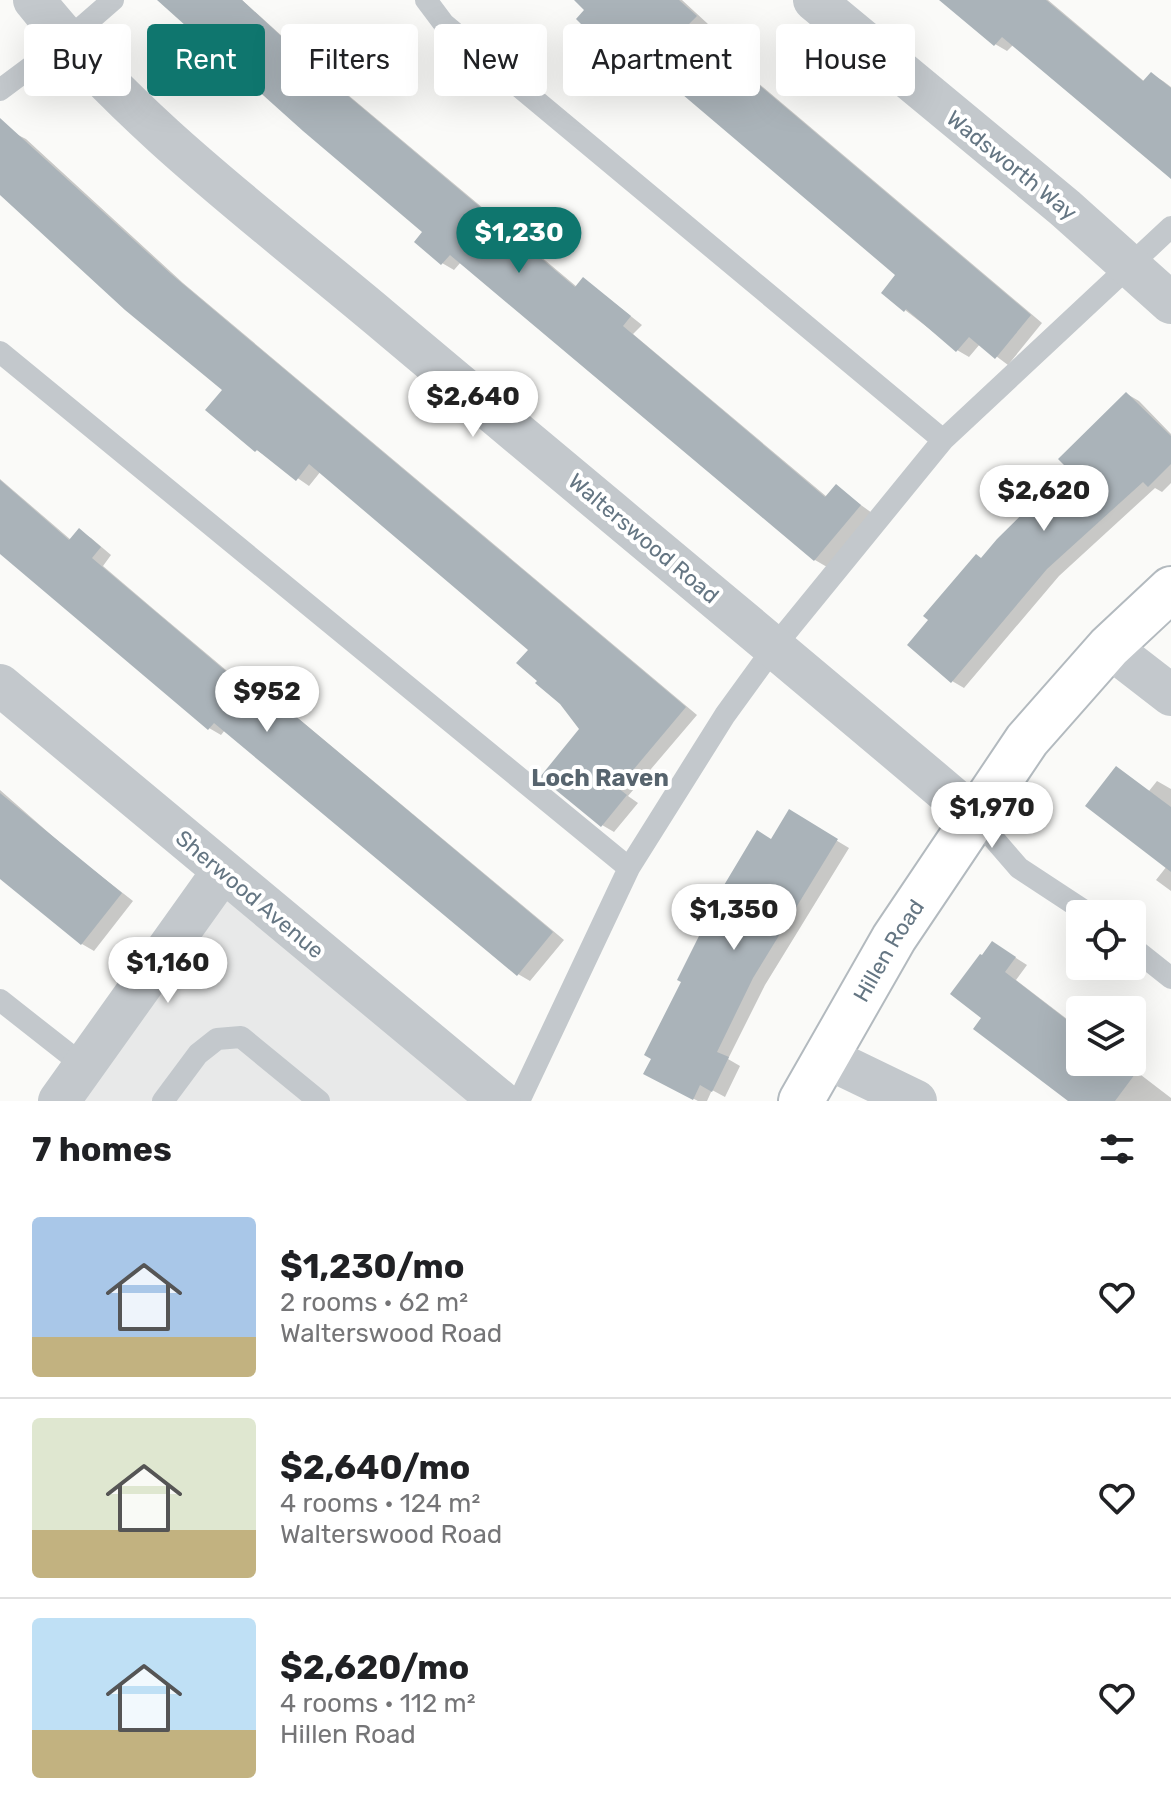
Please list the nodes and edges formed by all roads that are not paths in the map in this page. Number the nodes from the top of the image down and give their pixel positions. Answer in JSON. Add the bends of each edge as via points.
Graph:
{"nodes":[{"id":1,"x":34,"y":0,"type":"edge"},
{"id":2,"x":113,"y":0,"type":"edge"},
{"id":3,"x":426,"y":0,"type":"edge"},
{"id":4,"x":814,"y":0,"type":"edge"},
{"id":5,"x":54,"y":24,"type":"edge"},
{"id":6,"x":85,"y":24,"type":"edge"},
{"id":7,"x":24,"y":72,"type":"edge"},
{"id":8,"x":0,"y":90,"type":"edge"},
{"id":9,"x":121,"y":96,"type":"edge"},
{"id":10,"x":1171,"y":227,"type":"edge"},
{"id":11,"x":1129,"y":264,"type":"junction"},
{"id":12,"x":1171,"y":303,"type":"edge"},
{"id":13,"x":0,"y":352,"type":"edge"},
{"id":14,"x":943,"y":440,"type":"junction"},
{"id":15,"x":1171,"y":589,"type":"edge"},
{"id":16,"x":775,"y":646,"type":"junction"},
{"id":17,"x":1109,"y":647,"type":"junction"},
{"id":18,"x":0,"y":685,"type":"edge"},
{"id":19,"x":1171,"y":695,"type":"edge"},
{"id":20,"x":974,"y":816,"type":"junction"},
{"id":21,"x":629,"y":868,"type":"junction"},
{"id":22,"x":223,"y":871,"type":"junction"},
{"id":23,"x":1068,"y":900,"type":"edge"},
{"id":24,"x":1146,"y":958,"type":"edge"},
{"id":25,"x":1171,"y":978,"type":"edge"},
{"id":26,"x":0,"y":1000,"type":"edge"},
{"id":27,"x":825,"y":1057,"type":"junction"},
{"id":28,"x":84,"y":1066,"type":"junction"},
{"id":29,"x":59,"y":1101,"type":"edge"},
{"id":30,"x":163,"y":1101,"type":"edge"},
{"id":31,"x":319,"y":1101,"type":"edge"},
{"id":32,"x":500,"y":1101,"type":"edge"},
{"id":33,"x":519,"y":1101,"type":"edge"},
{"id":34,"x":801,"y":1101,"type":"edge"},
{"id":35,"x":916,"y":1101,"type":"edge"}],
"edges":[{"from":1,"to":5,"type":"street","name":"Walterswood Road"},
{"from":2,"to":6,"type":"lane"},
{"from":3,"to":14,"type":"lane","via":[[444,24]]},
{"from":4,"to":11,"type":"street","name":"Wadsworth Way"},
{"from":7,"to":8,"type":"lane"},
{"from":9,"to":16,"type":"street","name":"Walterswood Road"},
{"from":10,"to":11,"type":"lane"},
{"from":11,"to":12,"type":"street","name":"Wadsworth Way"},
{"from":11,"to":14,"type":"lane"},
{"from":13,"to":21,"type":"lane"},
{"from":14,"to":16,"type":"lane"},
{"from":15,"to":17,"type":"street","name":"Hillen Road"},
{"from":16,"to":20,"type":"street","name":"Walterswood Road"},
{"from":16,"to":21,"type":"lane"},
{"from":17,"to":19,"type":"street"},
{"from":17,"to":20,"type":"street","name":"Hillen Road","via":[[1027,740]]},
{"from":18,"to":22,"type":"street","name":"Sherwood Avenue"},
{"from":20,"to":23,"type":"lane","via":[[1019,868]]},
{"from":20,"to":27,"type":"street","name":"Hillen Road"},
{"from":21,"to":33,"type":"lane"},
{"from":22,"to":28,"type":"street"},
{"from":22,"to":32,"type":"street","name":"Sherwood Avenue"},
{"from":24,"to":25,"type":"lane"},
{"from":26,"to":28,"type":"lane"},
{"from":27,"to":34,"type":"street","name":"Hillen Road"},
{"from":27,"to":35,"type":"street"},
{"from":28,"to":29,"type":"street"},
{"from":30,"to":31,"type":"lane","via":[[198,1054],[217,1039],[241,1037]]}]}
